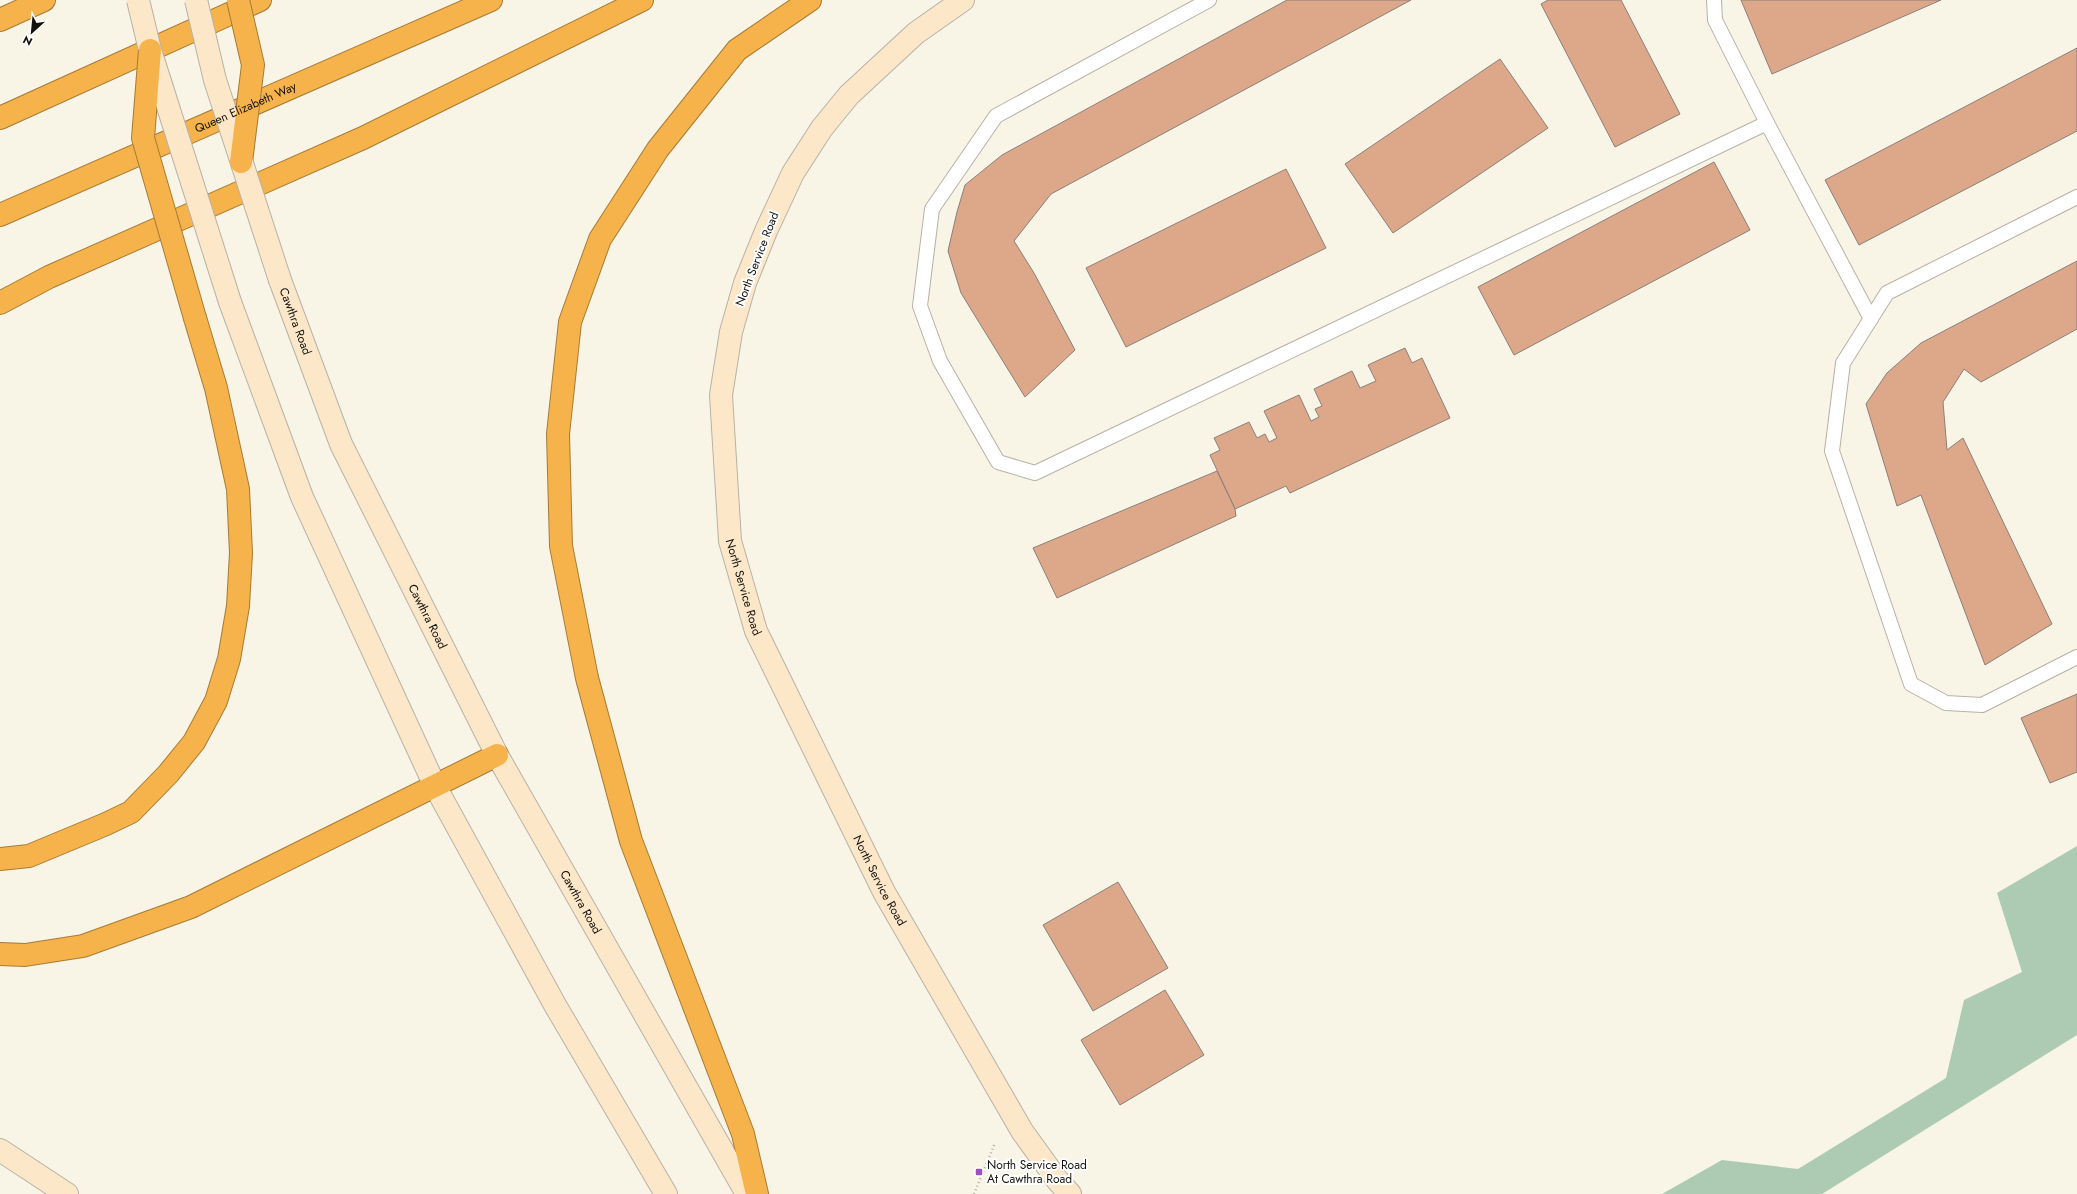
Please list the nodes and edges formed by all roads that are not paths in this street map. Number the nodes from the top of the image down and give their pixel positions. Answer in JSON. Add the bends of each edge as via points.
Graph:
{"nodes":[{"id":1,"x":44,"y":0,"type":"edge"},
{"id":2,"x":138,"y":0,"type":"edge"},
{"id":3,"x":196,"y":0,"type":"edge"},
{"id":4,"x":238,"y":0,"type":"edge"},
{"id":5,"x":260,"y":0,"type":"edge"},
{"id":6,"x":491,"y":0,"type":"edge"},
{"id":7,"x":642,"y":0,"type":"edge"},
{"id":8,"x":810,"y":0,"type":"edge"},
{"id":9,"x":963,"y":0,"type":"edge"},
{"id":10,"x":1209,"y":0,"type":"edge"},
{"id":11,"x":1714,"y":0,"type":"edge"},
{"id":12,"x":0,"y":20,"type":"edge"},
{"id":13,"x":150,"y":50,"type":"junction"},
{"id":14,"x":0,"y":118,"type":"edge"},
{"id":15,"x":1767,"y":123,"type":"junction"},
{"id":16,"x":241,"y":162,"type":"junction"},
{"id":17,"x":2077,"y":196,"type":"edge"},
{"id":18,"x":0,"y":214,"type":"edge"},
{"id":19,"x":0,"y":303,"type":"edge"},
{"id":20,"x":1871,"y":319,"type":"junction"},
{"id":21,"x":2077,"y":657,"type":"edge"},
{"id":22,"x":497,"y":755,"type":"junction"},
{"id":23,"x":435,"y":786,"type":"junction"},
{"id":24,"x":0,"y":859,"type":"edge"},
{"id":25,"x":0,"y":954,"type":"edge"},
{"id":26,"x":0,"y":1150,"type":"edge"},
{"id":27,"x":1061,"y":1190,"type":"edge"},
{"id":28,"x":67,"y":1194,"type":"edge"},
{"id":29,"x":666,"y":1194,"type":"edge"},
{"id":30,"x":747,"y":1194,"type":"edge"},
{"id":31,"x":757,"y":1194,"type":"edge"}],
"edges":[{"from":1,"to":12,"type":"highway"},
{"from":2,"to":13,"type":"main road","bridge":true},
{"from":3,"to":16,"type":"main road","name":"Cawthra Road","bridge":true,"via":[[215,80]]},
{"from":4,"to":16,"type":"highway","bridge":true,"via":[[253,65]]},
{"from":5,"to":14,"type":"highway"},
{"from":6,"to":18,"type":"highway","name":"Queen Elizabeth Way"},
{"from":7,"to":19,"type":"highway","via":[[363,138],[49,278]]},
{"from":8,"to":31,"type":"highway","via":[[737,50],[658,149],[600,239],[570,322],[558,434],[561,546],[587,678],[631,841],[743,1134]]},
{"from":9,"to":27,"type":"main road","name":"North Service Road","via":[[916,33],[849,95],[822,128],[793,173],[766,231],[744,283],[731,332],[721,395],[730,541],[756,631],[884,892],[1022,1131]]},
{"from":10,"to":15,"type":"lane","via":[[996,116],[932,209],[920,306],[940,361],[998,462],[1035,473]]},
{"from":11,"to":15,"type":"lane","via":[[1715,20]]},
{"from":13,"to":23,"type":"main road","bridge":true,"via":[[230,302],[302,497]]},
{"from":13,"to":24,"type":"highway","bridge":true,"via":[[143,138],[216,388],[238,496],[241,553],[238,606],[229,659],[216,700],[194,742],[168,774],[131,812],[29,856]]},
{"from":15,"to":20,"type":"lane"},
{"from":16,"to":22,"type":"main road","name":"Cawthra Road","bridge":true,"via":[[280,280],[341,444]]},
{"from":17,"to":20,"type":"lane","via":[[1887,293]]},
{"from":20,"to":21,"type":"lane","via":[[1843,363],[1832,451],[1911,684],[1946,703],[1982,705]]},
{"from":22,"to":23,"type":"highway"},
{"from":22,"to":30,"type":"main road","name":"Cawthra Road"},
{"from":23,"to":25,"type":"highway","via":[[191,907],[83,946],[25,956]]},
{"from":23,"to":29,"type":"main road","via":[[556,1005]]},
{"from":26,"to":28,"type":"main road"}]}
